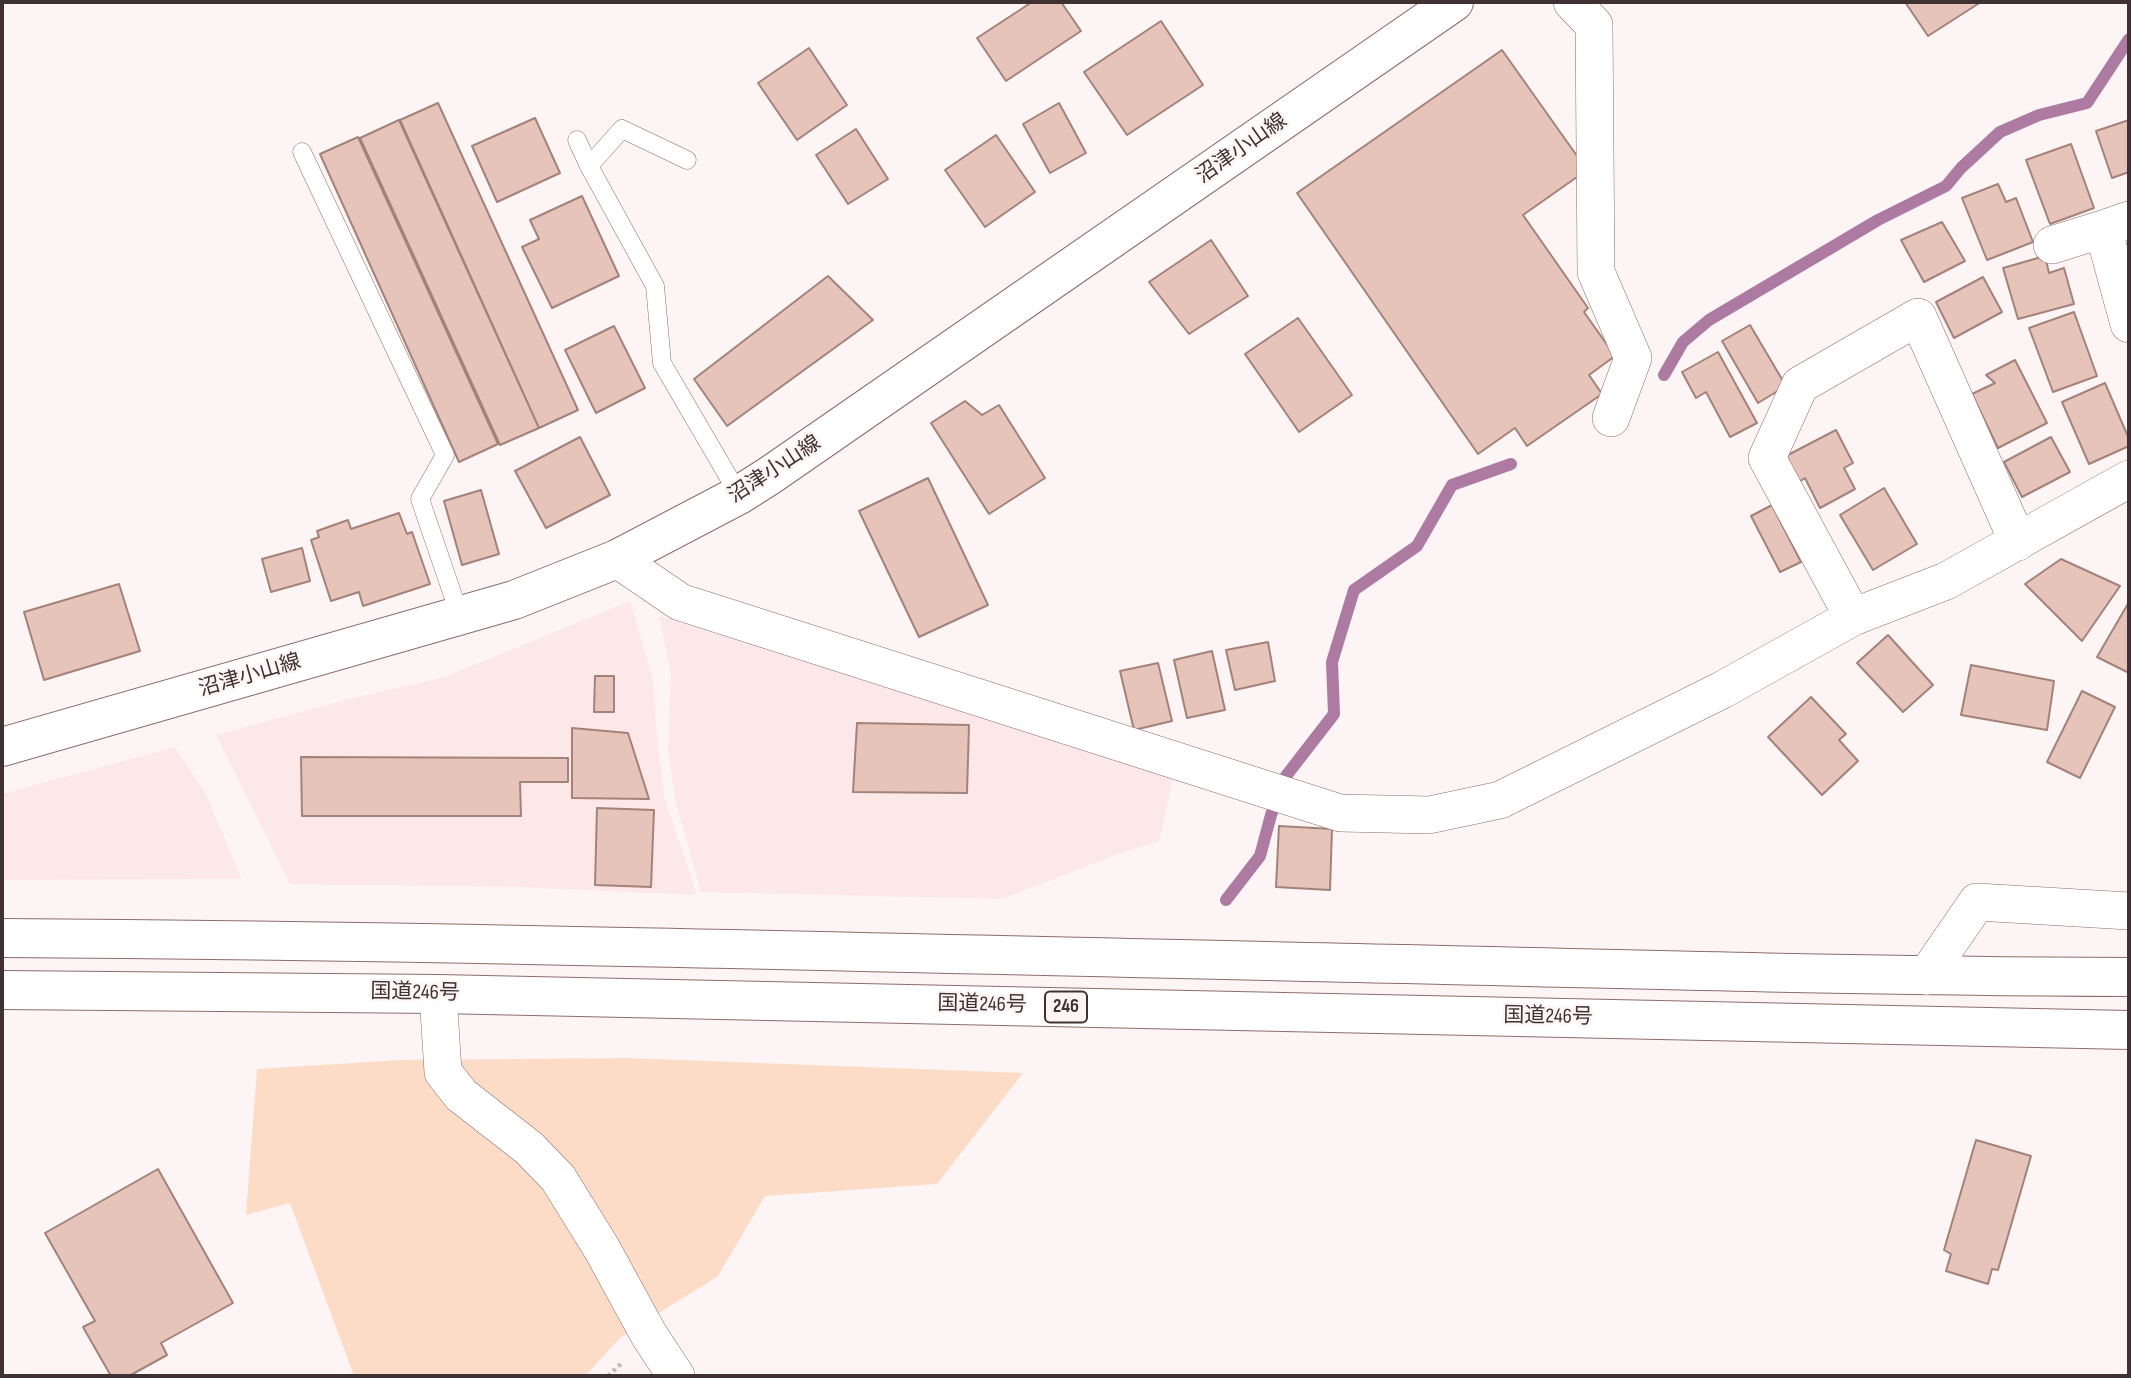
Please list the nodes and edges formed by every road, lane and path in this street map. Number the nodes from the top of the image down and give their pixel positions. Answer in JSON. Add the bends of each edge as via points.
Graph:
{"nodes":[{"id":1,"x":1454,"y":2,"type":"edge"},
{"id":2,"x":1572,"y":2,"type":"edge"},
{"id":3,"x":577,"y":140,"type":"dead end"},
{"id":4,"x":302,"y":152,"type":"dead end"},
{"id":5,"x":687,"y":160,"type":"dead end"},
{"id":6,"x":589,"y":166,"type":"junction"},
{"id":7,"x":2116,"y":225,"type":"edge"},
{"id":8,"x":2052,"y":245,"type":"dead end"},
{"id":9,"x":2129,"y":324,"type":"edge"},
{"id":10,"x":1611,"y":418,"type":"dead end"},
{"id":11,"x":2129,"y":479,"type":"edge"},
{"id":12,"x":740,"y":495,"type":"junction"},
{"id":13,"x":2018,"y":542,"type":"junction"},
{"id":14,"x":617,"y":559,"type":"junction"},
{"id":15,"x":460,"y":615,"type":"junction"},
{"id":16,"x":1853,"y":617,"type":"junction"},
{"id":17,"x":2,"y":747,"type":"edge"},
{"id":18,"x":2129,"y":911,"type":"edge"},
{"id":19,"x":2,"y":938,"type":"edge"},
{"id":20,"x":1926,"y":976,"type":"junction"},
{"id":21,"x":2129,"y":977,"type":"edge"},
{"id":22,"x":2,"y":990,"type":"edge"},
{"id":23,"x":438,"y":993,"type":"junction"},
{"id":24,"x":2129,"y":1030,"type":"edge"},
{"id":25,"x":676,"y":1376,"type":"edge"}],
"edges":[{"from":1,"to":12,"type":"main road","name":"沼津小山線"},
{"from":2,"to":10,"type":"street","via":[[1594,25],[1596,272],[1633,358]]},
{"from":3,"to":6,"type":"lane"},
{"from":4,"to":15,"type":"lane","via":[[445,455],[420,499]]},
{"from":5,"to":6,"type":"lane","via":[[622,129]]},
{"from":6,"to":12,"type":"lane","via":[[655,286],[662,363]]},
{"from":7,"to":8,"type":"street"},
{"from":7,"to":9,"type":"street"},
{"from":11,"to":13,"type":"street"},
{"from":12,"to":14,"type":"main road","name":"沼津小山線"},
{"from":13,"to":16,"type":"street","via":[[1946,580]]},
{"from":13,"to":16,"type":"street","via":[[1918,317],[1800,385],[1767,458]]},
{"from":14,"to":15,"type":"main road","name":"沼津小山線","via":[[514,600]]},
{"from":14,"to":16,"type":"street","via":[[680,602],[1340,813],[1429,815],[1500,800],[1722,690]]},
{"from":15,"to":17,"type":"main road","name":"沼津小山線"},
{"from":18,"to":20,"type":"street","via":[[1977,902]]},
{"from":19,"to":20,"type":"main road"},
{"from":20,"to":21,"type":"main road"},
{"from":22,"to":23,"type":"main road","name":"国道246号","number":"246"},
{"from":23,"to":24,"type":"main road","name":"国道246号","number":"246"},
{"from":23,"to":25,"type":"street","via":[[443,1072],[461,1095],[529,1148],[558,1178]]}]}
